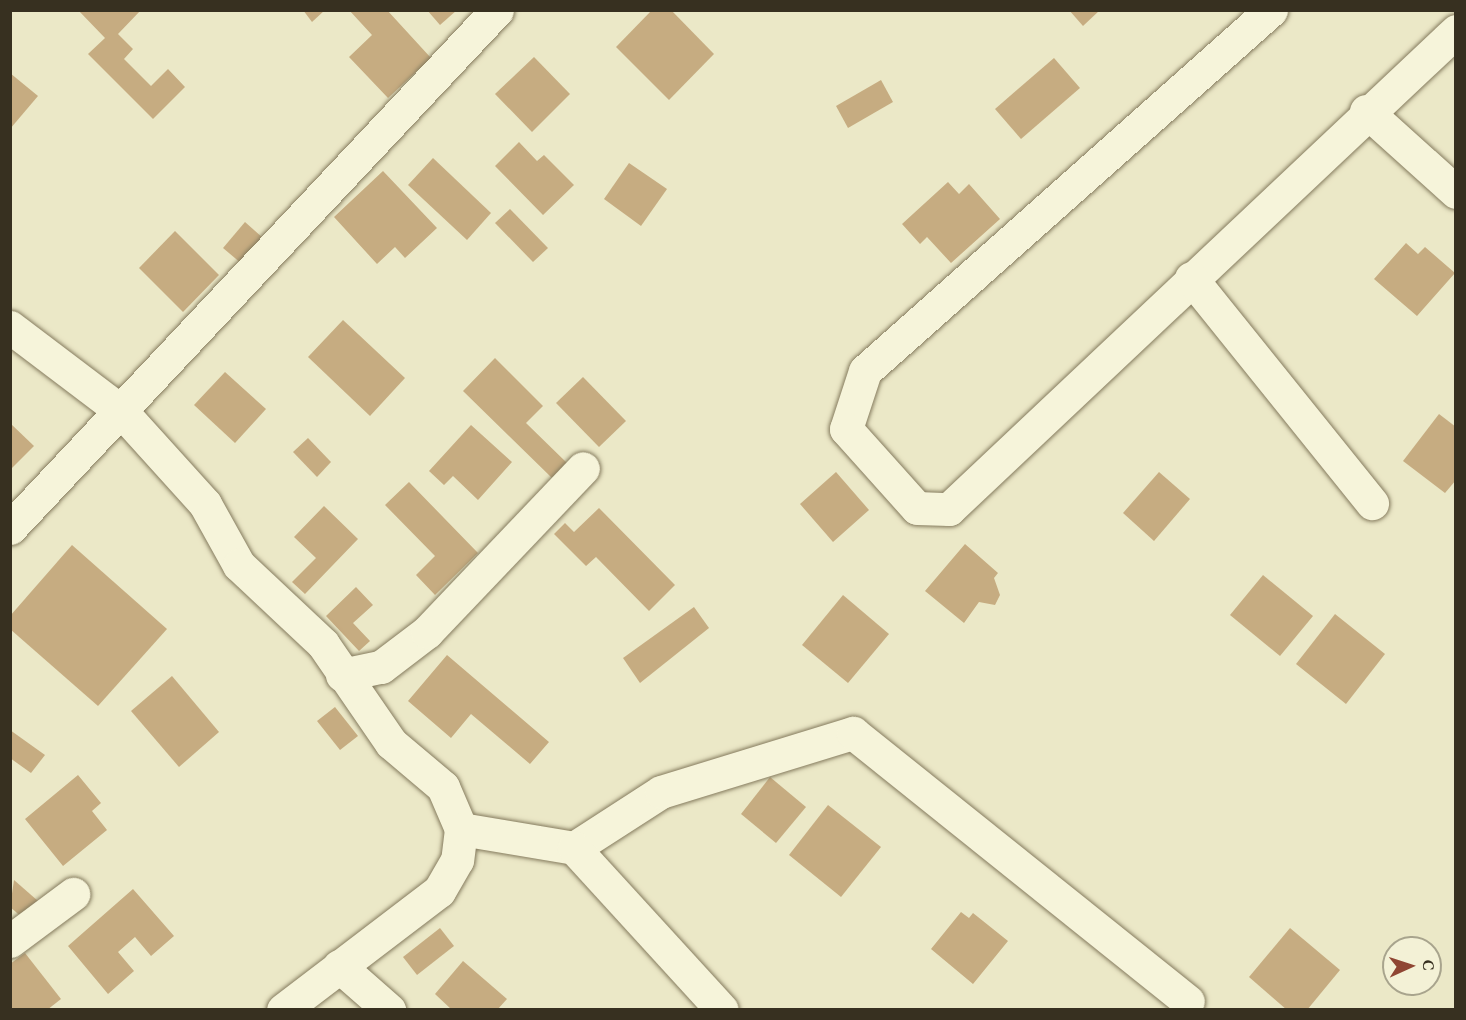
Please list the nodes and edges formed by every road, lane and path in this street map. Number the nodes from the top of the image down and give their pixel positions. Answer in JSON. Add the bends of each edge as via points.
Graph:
{"nodes":[{"id":1,"x":497,"y":10,"type":"edge"},
{"id":2,"x":1271,"y":10,"type":"edge"},
{"id":3,"x":1455,"y":31,"type":"edge"},
{"id":4,"x":1366,"y":111,"type":"junction"},
{"id":5,"x":1455,"y":192,"type":"edge"},
{"id":6,"x":1191,"y":278,"type":"junction"},
{"id":7,"x":10,"y":327,"type":"edge"},
{"id":8,"x":122,"y":412,"type":"junction"},
{"id":9,"x":583,"y":468,"type":"dead end"},
{"id":10,"x":1372,"y":503,"type":"dead end"},
{"id":11,"x":10,"y":528,"type":"edge"},
{"id":12,"x":342,"y":675,"type":"junction"},
{"id":13,"x":461,"y":829,"type":"junction"},
{"id":14,"x":574,"y":848,"type":"junction"},
{"id":15,"x":73,"y":894,"type":"dead end"},
{"id":16,"x":10,"y":941,"type":"edge"},
{"id":17,"x":339,"y":966,"type":"junction"},
{"id":18,"x":1188,"y":1001,"type":"dead end"},
{"id":19,"x":284,"y":1010,"type":"edge"},
{"id":20,"x":389,"y":1010,"type":"edge"},
{"id":21,"x":723,"y":1010,"type":"edge"}],
"edges":[{"from":1,"to":8,"type":"street"},
{"from":2,"to":6,"type":"street","via":[[865,371],[846,429],[917,508],[949,509]]},
{"from":3,"to":4,"type":"street"},
{"from":4,"to":5,"type":"street"},
{"from":4,"to":6,"type":"street"},
{"from":6,"to":10,"type":"street"},
{"from":7,"to":8,"type":"street"},
{"from":8,"to":11,"type":"street"},
{"from":8,"to":12,"type":"street","via":[[205,504],[239,565],[323,644]]},
{"from":9,"to":12,"type":"street","via":[[427,632],[381,667]]},
{"from":12,"to":13,"type":"street","via":[[391,743],[443,787]]},
{"from":13,"to":14,"type":"street"},
{"from":13,"to":17,"type":"street","via":[[457,860],[439,891]]},
{"from":14,"to":18,"type":"street","via":[[661,792],[853,733]]},
{"from":14,"to":21,"type":"street"},
{"from":15,"to":16,"type":"street"},
{"from":17,"to":19,"type":"street"},
{"from":17,"to":20,"type":"street"}]}
